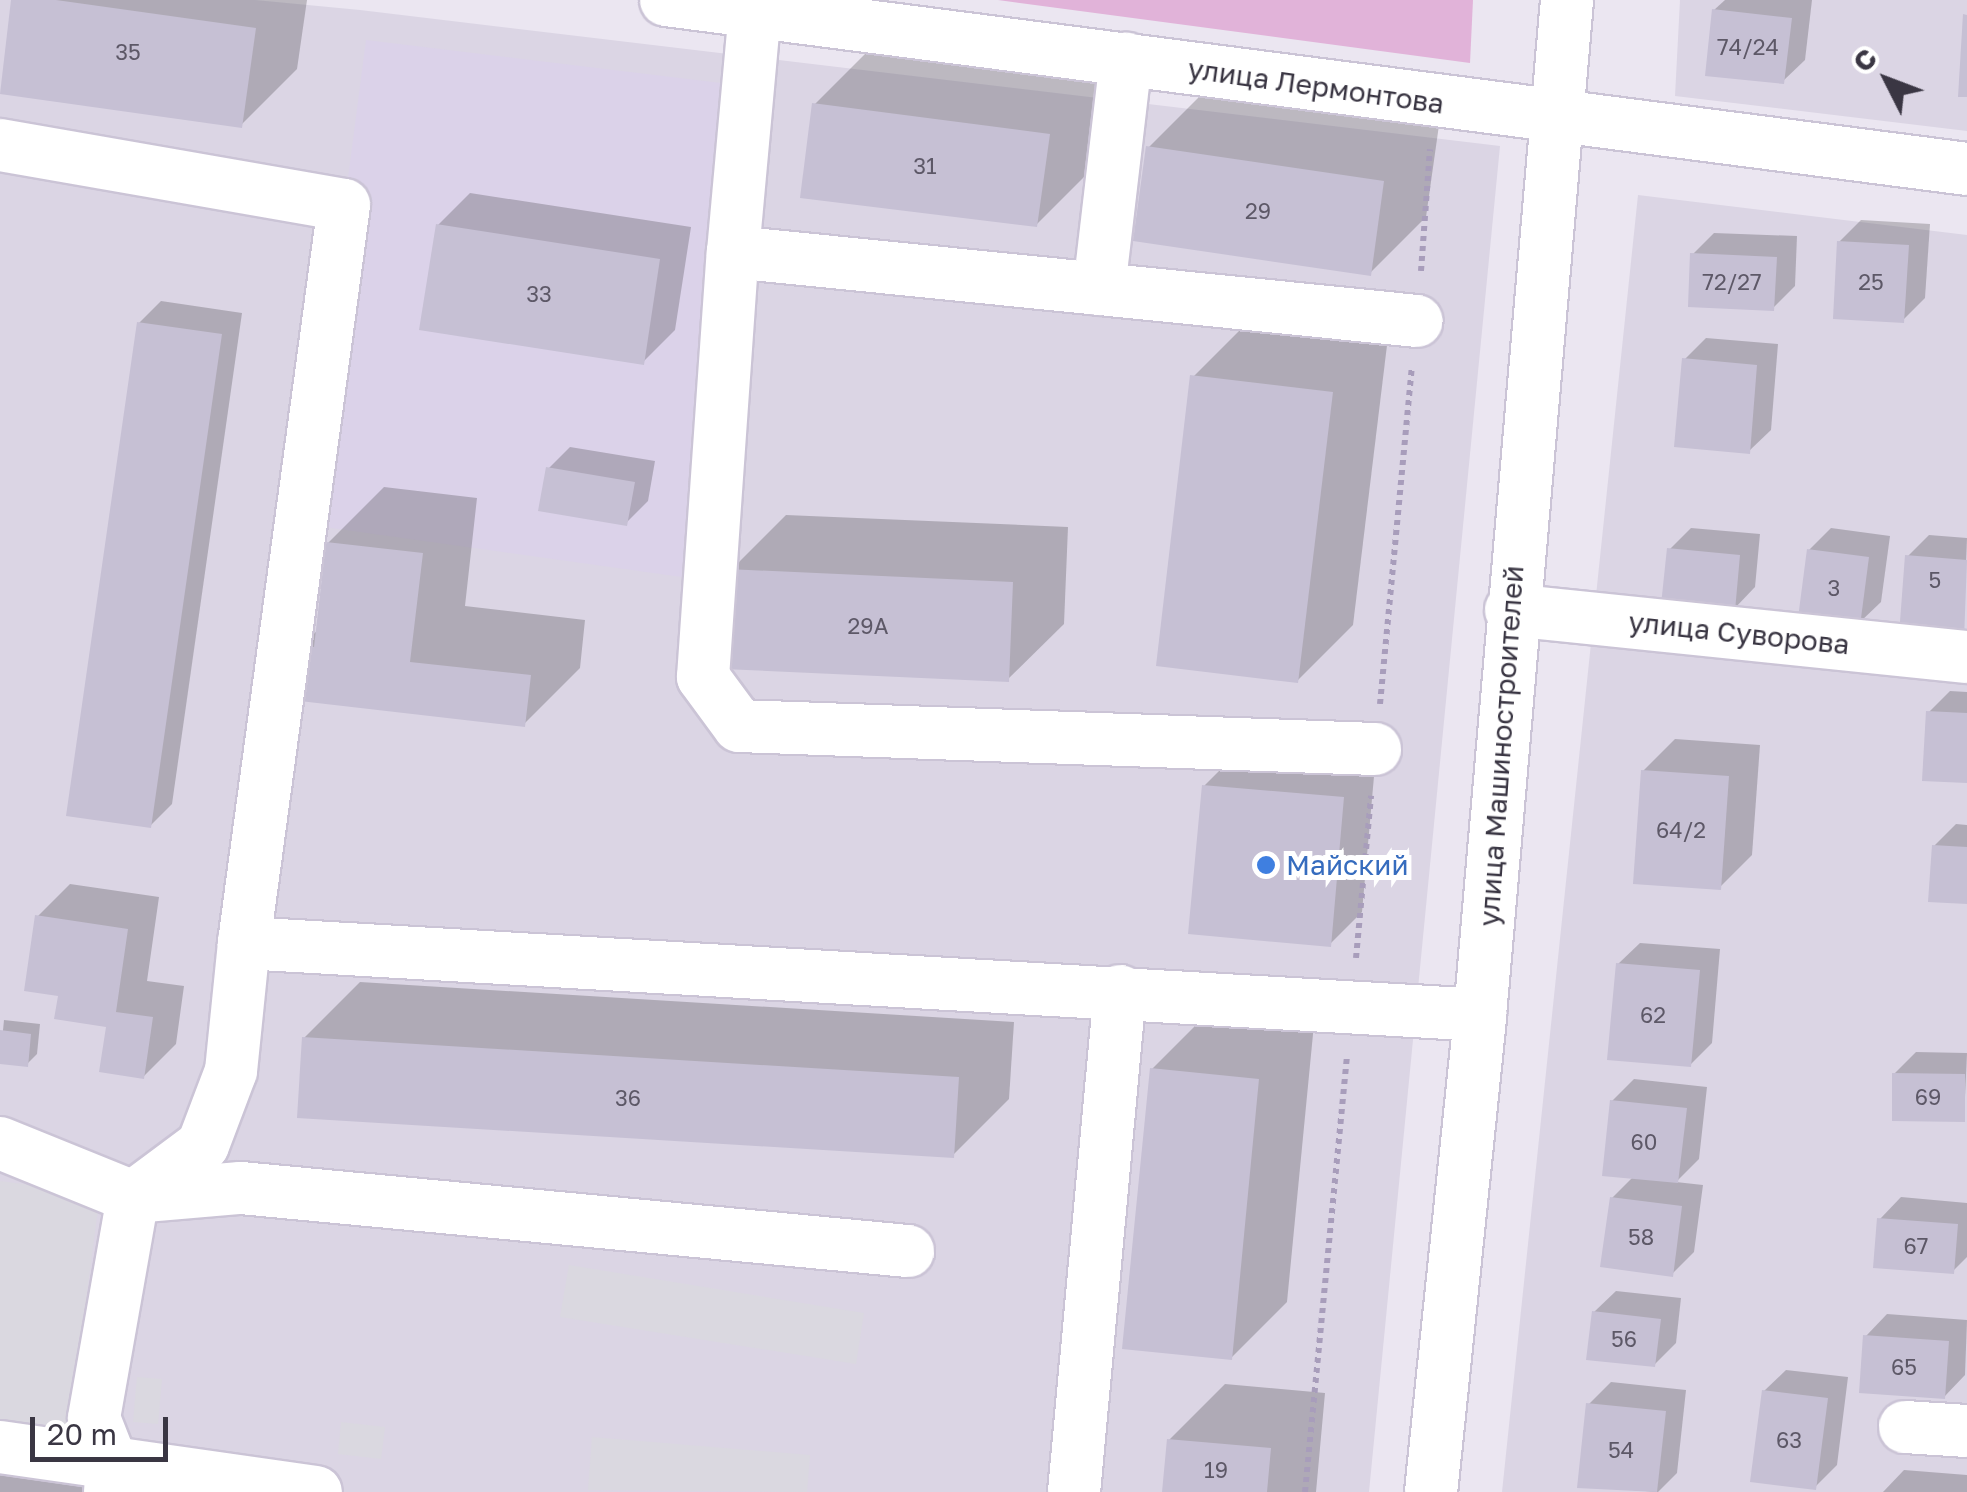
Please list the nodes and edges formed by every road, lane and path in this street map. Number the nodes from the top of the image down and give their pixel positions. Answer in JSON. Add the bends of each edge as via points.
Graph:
{"nodes":[{"id":1,"x":666,"y":0,"type":"edge"},
{"id":2,"x":1568,"y":0,"type":"edge"},
{"id":3,"x":756,"y":12,"type":"junction"},
{"id":4,"x":1126,"y":58,"type":"junction"},
{"id":5,"x":1555,"y":117,"type":"junction"},
{"id":6,"x":0,"y":146,"type":"edge"},
{"id":7,"x":1967,"y":170,"type":"edge"},
{"id":8,"x":733,"y":252,"type":"junction"},
{"id":9,"x":1099,"y":289,"type":"junction"},
{"id":10,"x":1417,"y":321,"type":"dead end"},
{"id":11,"x":1511,"y":610,"type":"junction"},
{"id":12,"x":1967,"y":657,"type":"edge"},
{"id":13,"x":1375,"y":749,"type":"dead end"},
{"id":14,"x":244,"y":943,"type":"junction"},
{"id":15,"x":1120,"y":992,"type":"junction"},
{"id":16,"x":1480,"y":1014,"type":"junction"},
{"id":17,"x":0,"y":1143,"type":"edge"},
{"id":18,"x":134,"y":1197,"type":"junction"},
{"id":19,"x":908,"y":1251,"type":"dead end"},
{"id":20,"x":1904,"y":1427,"type":"dead end"},
{"id":21,"x":1967,"y":1431,"type":"edge"},
{"id":22,"x":0,"y":1447,"type":"edge"},
{"id":23,"x":111,"y":1478,"type":"edge"},
{"id":24,"x":316,"y":1492,"type":"edge"},
{"id":25,"x":1074,"y":1492,"type":"edge"},
{"id":26,"x":1430,"y":1492,"type":"edge"}],
"edges":[{"from":1,"to":3,"type":"street","name":"улица Лермонтова"},
{"from":2,"to":5,"type":"street","name":"улица Машиностроителей"},
{"from":3,"to":4,"type":"street","name":"улица Лермонтова"},
{"from":3,"to":8,"type":"street"},
{"from":4,"to":5,"type":"street","name":"улица Лермонтова"},
{"from":4,"to":9,"type":"street"},
{"from":5,"to":7,"type":"street","name":"улица Лермонтова"},
{"from":5,"to":11,"type":"street","name":"улица Машиностроителей"},
{"from":6,"to":14,"type":"street","via":[[344,205]]},
{"from":8,"to":9,"type":"street"},
{"from":8,"to":13,"type":"street","via":[[703,677],[740,726]]},
{"from":9,"to":10,"type":"street"},
{"from":11,"to":12,"type":"street","name":"улица Суворова"},
{"from":11,"to":16,"type":"street","name":"улица Машиностроителей"},
{"from":14,"to":15,"type":"street"},
{"from":14,"to":18,"type":"street","via":[[231,1072],[203,1145]]},
{"from":15,"to":16,"type":"street"},
{"from":15,"to":25,"type":"street"},
{"from":16,"to":26,"type":"street","name":"улица Машиностроителей"},
{"from":17,"to":18,"type":"street"},
{"from":18,"to":19,"type":"street","via":[[241,1188]]},
{"from":18,"to":23,"type":"street","via":[[94,1418]]},
{"from":20,"to":21,"type":"street"},
{"from":22,"to":23,"type":"street"},
{"from":23,"to":24,"type":"street"}]}
